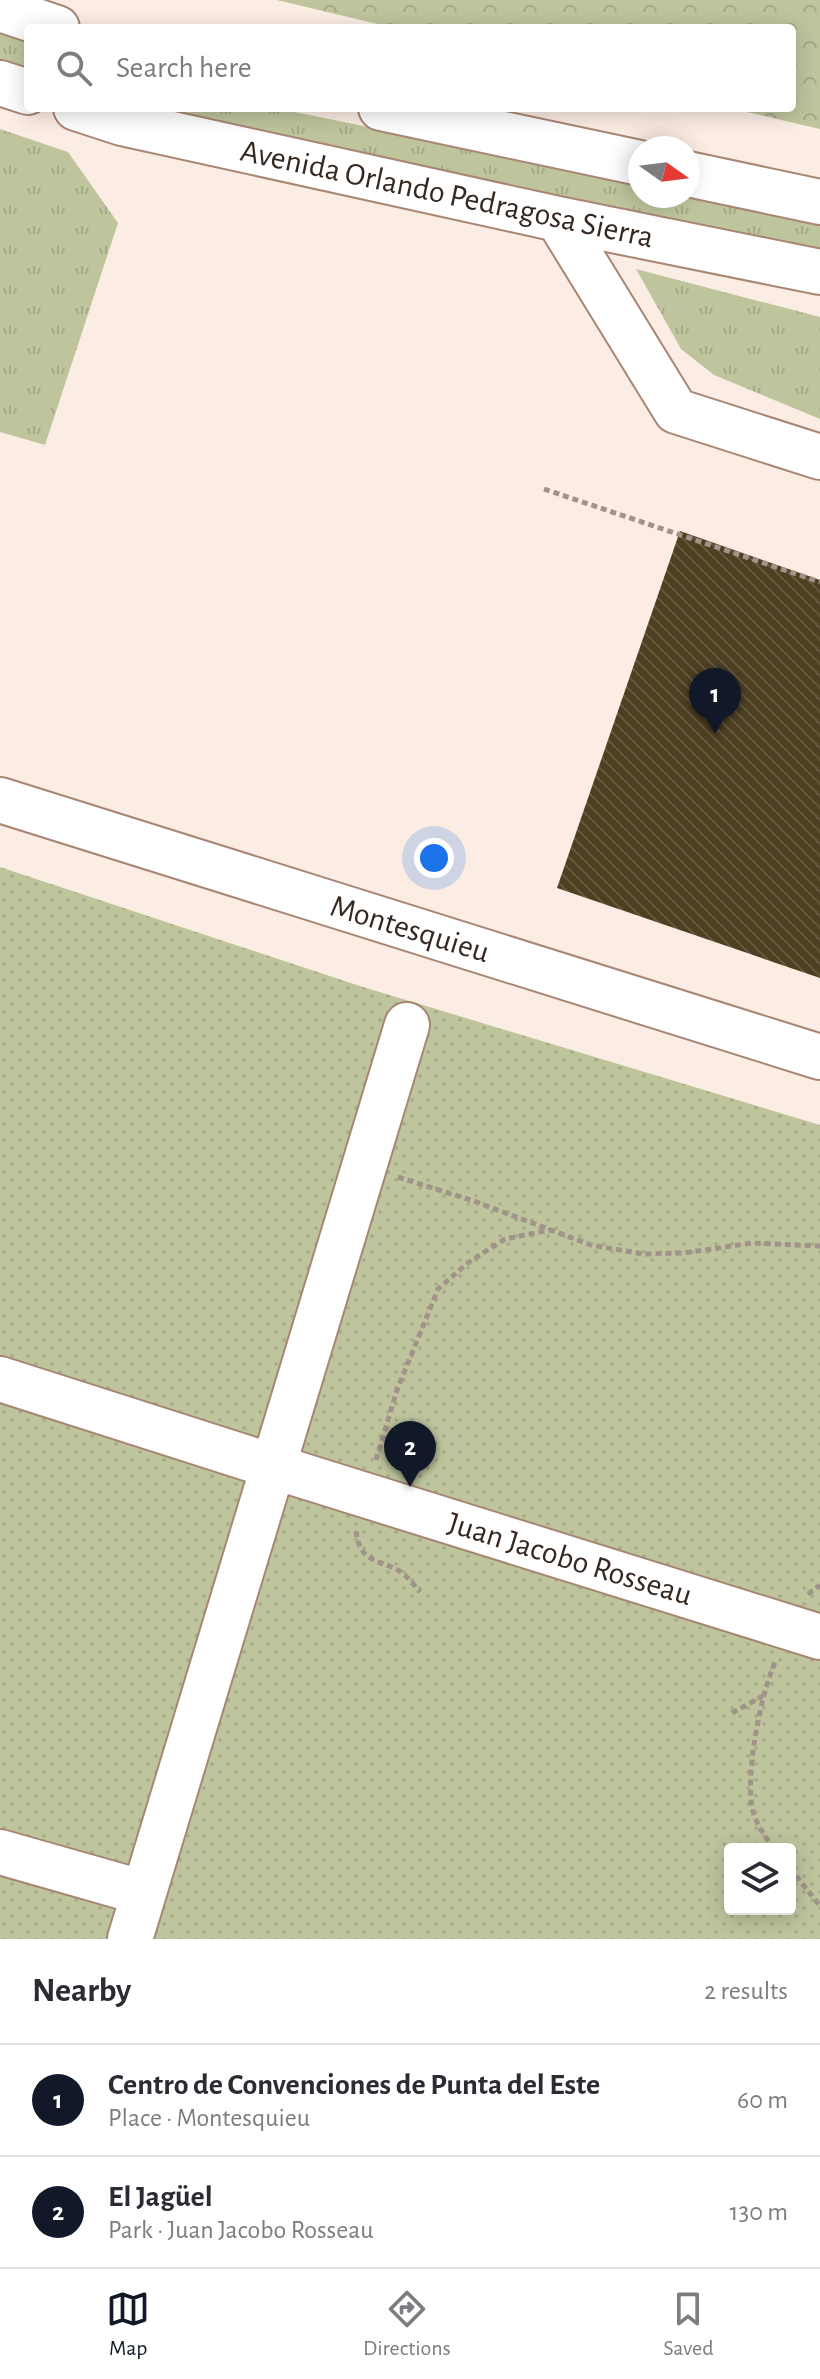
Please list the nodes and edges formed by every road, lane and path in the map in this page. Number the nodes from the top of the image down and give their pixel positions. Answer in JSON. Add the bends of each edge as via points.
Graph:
{"nodes":[{"id":1,"x":0,"y":9,"type":"edge"},
{"id":2,"x":45,"y":24,"type":"edge"},
{"id":3,"x":0,"y":83,"type":"edge"},
{"id":4,"x":24,"y":91,"type":"edge"},
{"id":5,"x":88,"y":112,"type":"edge"},
{"id":6,"x":400,"y":112,"type":"edge"},
{"id":7,"x":628,"y":160,"type":"edge"},
{"id":8,"x":700,"y":177,"type":"edge"},
{"id":9,"x":820,"y":202,"type":"edge"},
{"id":10,"x":558,"y":219,"type":"junction"},
{"id":11,"x":820,"y":272,"type":"edge"},
{"id":12,"x":820,"y":457,"type":"edge"},
{"id":13,"x":544,"y":489,"type":"dead end"},
{"id":14,"x":820,"y":582,"type":"edge"},
{"id":15,"x":0,"y":800,"type":"edge"},
{"id":16,"x":407,"y":1025,"type":"dead end"},
{"id":17,"x":820,"y":1057,"type":"edge"},
{"id":18,"x":364,"y":1166,"type":"junction"},
{"id":19,"x":550,"y":1230,"type":"junction"},
{"id":20,"x":820,"y":1246,"type":"edge"},
{"id":21,"x":0,"y":1379,"type":"edge"},
{"id":22,"x":275,"y":1467,"type":"junction"},
{"id":23,"x":365,"y":1495,"type":"junction"},
{"id":24,"x":820,"y":1585,"type":"edge"},
{"id":25,"x":420,"y":1592,"type":"dead end"},
{"id":26,"x":806,"y":1632,"type":"edge"},
{"id":27,"x":764,"y":1696,"type":"junction"},
{"id":28,"x":732,"y":1713,"type":"dead end"},
{"id":29,"x":770,"y":1843,"type":"edge"},
{"id":30,"x":0,"y":1852,"type":"edge"},
{"id":31,"x":796,"y":1876,"type":"edge"},
{"id":32,"x":144,"y":1893,"type":"junction"},
{"id":33,"x":820,"y":1906,"type":"edge"},
{"id":34,"x":130,"y":1939,"type":"edge"}],
"edges":[{"from":1,"to":2,"type":"street"},
{"from":3,"to":4,"type":"street"},
{"from":5,"to":10,"type":"street","name":"Avenida Orlando Pedragosa Sierra"},
{"from":6,"to":7,"type":"street"},
{"from":8,"to":9,"type":"street"},
{"from":10,"to":11,"type":"street","name":"Avenida Orlando Pedragosa Sierra"},
{"from":10,"to":12,"type":"street","via":[[676,411]]},
{"from":13,"to":14,"type":"path"},
{"from":15,"to":17,"type":"street","name":"Montesquieu"},
{"from":16,"to":18,"type":"street"},
{"from":18,"to":19,"type":"path"},
{"from":18,"to":22,"type":"street"},
{"from":19,"to":20,"type":"path","via":[[591,1245],[643,1254],[752,1243]]},
{"from":19,"to":23,"type":"path","via":[[505,1239],[438,1289],[397,1390]]},
{"from":21,"to":22,"type":"street","name":"Juan Jacobo Rosseau"},
{"from":22,"to":23,"type":"street","name":"Juan Jacobo Rosseau"},
{"from":22,"to":32,"type":"street"},
{"from":23,"to":25,"type":"path","via":[[356,1531],[358,1547],[372,1561],[403,1573]]},
{"from":23,"to":26,"type":"street","name":"Juan Jacobo Rosseau"},
{"from":24,"to":26,"type":"path","via":[[810,1590]]},
{"from":26,"to":27,"type":"path","via":[[768,1676]]},
{"from":27,"to":28,"type":"path"},
{"from":27,"to":29,"type":"path","via":[[751,1783],[753,1812]]},
{"from":30,"to":32,"type":"street"},
{"from":31,"to":33,"type":"path"},
{"from":32,"to":34,"type":"street"}]}
